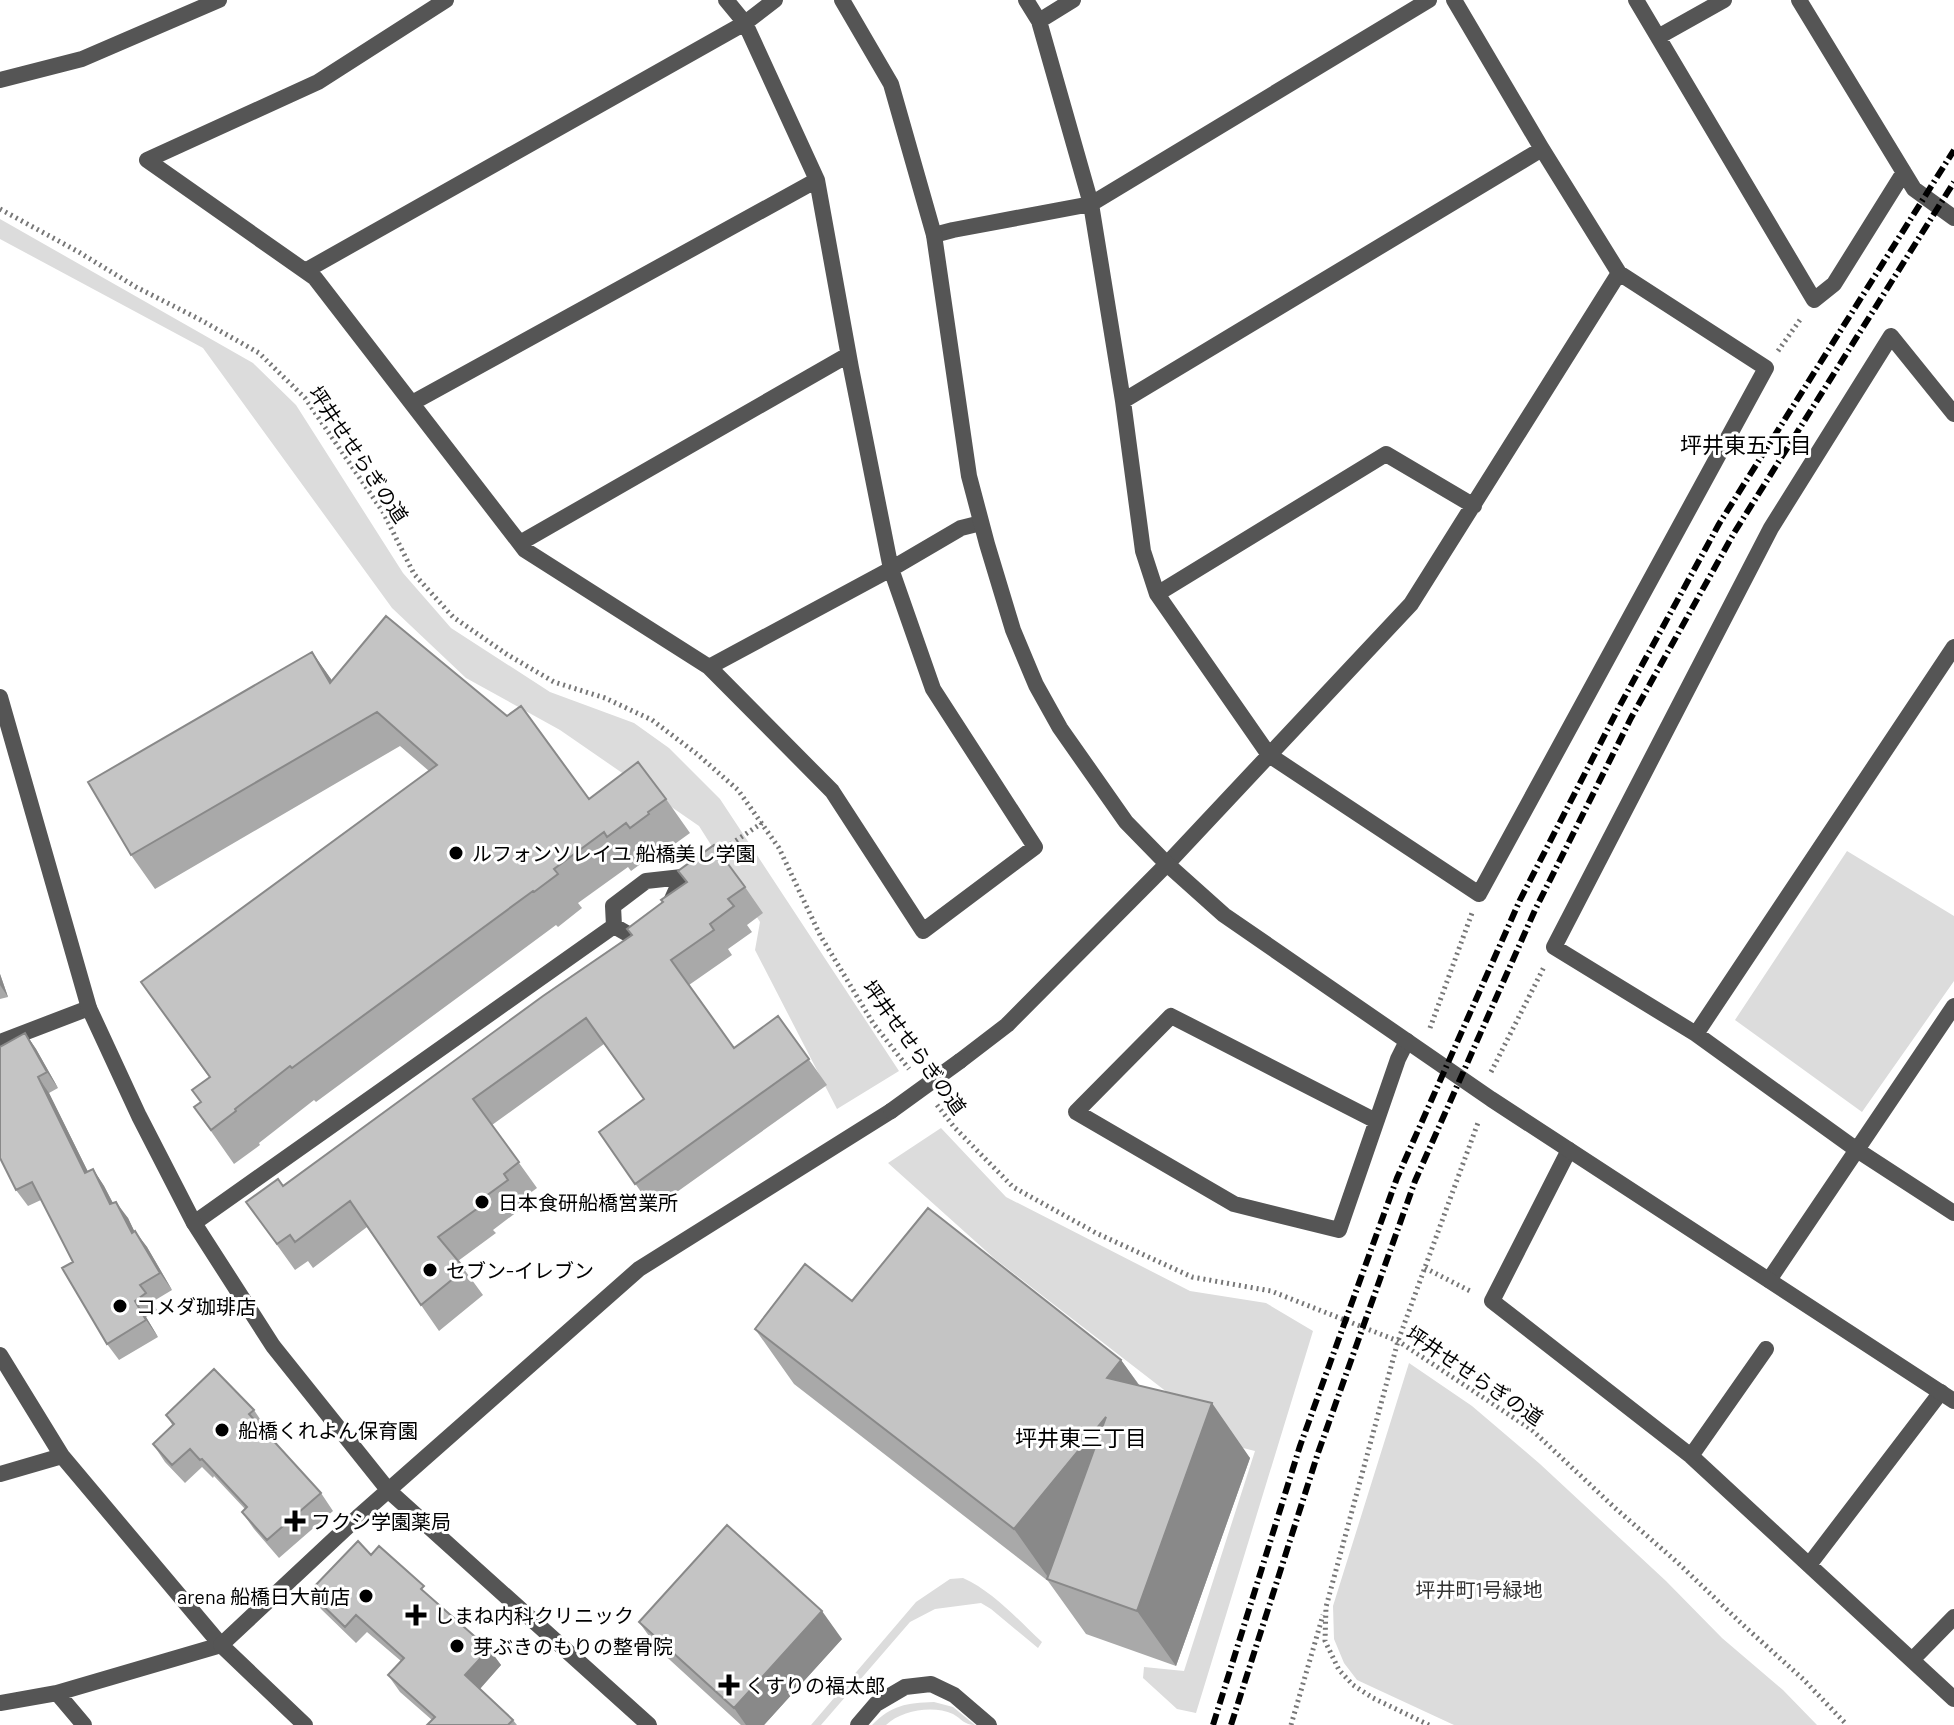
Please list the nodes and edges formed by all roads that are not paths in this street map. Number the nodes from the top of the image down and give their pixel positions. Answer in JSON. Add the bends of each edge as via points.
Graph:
{"nodes":[{"id":1,"x":219,"y":0,"type":"edge"},
{"id":2,"x":446,"y":0,"type":"edge"},
{"id":3,"x":726,"y":0,"type":"edge"},
{"id":4,"x":775,"y":0,"type":"edge"},
{"id":5,"x":842,"y":0,"type":"edge"},
{"id":6,"x":1026,"y":0,"type":"edge"},
{"id":7,"x":1073,"y":0,"type":"edge"},
{"id":8,"x":1429,"y":0,"type":"edge"},
{"id":9,"x":1454,"y":0,"type":"edge"},
{"id":10,"x":1636,"y":0,"type":"edge"},
{"id":11,"x":1724,"y":0,"type":"edge"},
{"id":12,"x":1799,"y":0,"type":"edge"},
{"id":13,"x":1039,"y":21,"type":"junction"},
{"id":14,"x":745,"y":23,"type":"junction"},
{"id":15,"x":1658,"y":37,"type":"junction"},
{"id":16,"x":0,"y":80,"type":"edge"},
{"id":17,"x":1542,"y":149,"type":"junction"},
{"id":18,"x":1904,"y":172,"type":"junction"},
{"id":19,"x":817,"y":180,"type":"junction"},
{"id":20,"x":1091,"y":204,"type":"junction"},
{"id":21,"x":1954,"y":218,"type":"edge"},
{"id":22,"x":934,"y":235,"type":"junction"},
{"id":23,"x":305,"y":271,"type":"junction"},
{"id":24,"x":1619,"y":273,"type":"junction"},
{"id":25,"x":848,"y":355,"type":"junction"},
{"id":26,"x":1123,"y":401,"type":"junction"},
{"id":27,"x":412,"y":403,"type":"junction"},
{"id":28,"x":1954,"y":414,"type":"edge"},
{"id":29,"x":1474,"y":506,"type":"junction"},
{"id":30,"x":981,"y":523,"type":"junction"},
{"id":31,"x":520,"y":543,"type":"junction"},
{"id":32,"x":891,"y":569,"type":"junction"},
{"id":33,"x":1157,"y":594,"type":"junction"},
{"id":34,"x":1954,"y":647,"type":"edge"},
{"id":35,"x":709,"y":667,"type":"junction"},
{"id":36,"x":0,"y":697,"type":"edge"},
{"id":37,"x":1269,"y":755,"type":"junction"},
{"id":38,"x":1167,"y":864,"type":"junction"},
{"id":39,"x":614,"y":926,"type":"junction"},
{"id":40,"x":1954,"y":1006,"type":"edge"},
{"id":41,"x":89,"y":1008,"type":"junction"},
{"id":42,"x":1948,"y":1030,"type":"edge"},
{"id":43,"x":1696,"y":1034,"type":"junction"},
{"id":44,"x":1407,"y":1041,"type":"junction"},
{"id":45,"x":0,"y":1042,"type":"edge"},
{"id":46,"x":1376,"y":1121,"type":"junction"},
{"id":47,"x":1569,"y":1150,"type":"junction"},
{"id":48,"x":1857,"y":1150,"type":"junction"},
{"id":49,"x":1954,"y":1213,"type":"edge"},
{"id":50,"x":194,"y":1223,"type":"junction"},
{"id":51,"x":1769,"y":1280,"type":"junction"},
{"id":52,"x":1766,"y":1349,"type":"dead end"},
{"id":53,"x":0,"y":1355,"type":"edge"},
{"id":54,"x":1948,"y":1396,"type":"edge"},
{"id":55,"x":62,"y":1456,"type":"junction"},
{"id":56,"x":1691,"y":1456,"type":"junction"},
{"id":57,"x":0,"y":1474,"type":"edge"},
{"id":58,"x":389,"y":1491,"type":"junction"},
{"id":59,"x":1809,"y":1565,"type":"junction"},
{"id":60,"x":1954,"y":1617,"type":"edge"},
{"id":61,"x":221,"y":1645,"type":"junction"},
{"id":62,"x":1912,"y":1660,"type":"junction"},
{"id":63,"x":57,"y":1693,"type":"junction"},
{"id":64,"x":1954,"y":1699,"type":"edge"},
{"id":65,"x":0,"y":1703,"type":"edge"},
{"id":66,"x":84,"y":1725,"type":"edge"},
{"id":67,"x":305,"y":1725,"type":"edge"},
{"id":68,"x":649,"y":1725,"type":"edge"},
{"id":69,"x":858,"y":1725,"type":"edge"},
{"id":70,"x":989,"y":1725,"type":"edge"}],
"edges":[{"from":1,"to":16,"type":"street","via":[[82,59]]},
{"from":2,"to":23,"type":"street","via":[[318,82],[147,160]]},
{"from":3,"to":14,"type":"street"},
{"from":4,"to":14,"type":"street"},
{"from":5,"to":22,"type":"street","via":[[891,84]]},
{"from":6,"to":13,"type":"street"},
{"from":7,"to":13,"type":"street"},
{"from":8,"to":20,"type":"street"},
{"from":9,"to":17,"type":"street"},
{"from":10,"to":15,"type":"street"},
{"from":11,"to":15,"type":"street"},
{"from":12,"to":18,"type":"street"},
{"from":13,"to":20,"type":"street"},
{"from":14,"to":19,"type":"street"},
{"from":14,"to":23,"type":"street"},
{"from":15,"to":18,"type":"street","via":[[1814,300],[1834,284]]},
{"from":17,"to":24,"type":"street"},
{"from":17,"to":26,"type":"street"},
{"from":18,"to":21,"type":"street","via":[[1914,189]]},
{"from":19,"to":25,"type":"street"},
{"from":19,"to":27,"type":"street"},
{"from":20,"to":22,"type":"street"},
{"from":20,"to":26,"type":"street"},
{"from":22,"to":30,"type":"street","via":[[969,476]]},
{"from":23,"to":27,"type":"street"},
{"from":24,"to":29,"type":"street"},
{"from":24,"to":37,"type":"street","via":[[1766,368],[1479,894]]},
{"from":25,"to":31,"type":"street"},
{"from":25,"to":32,"type":"street"},
{"from":26,"to":33,"type":"street","via":[[1143,551]]},
{"from":27,"to":31,"type":"street"},
{"from":28,"to":43,"type":"street","via":[[1891,336],[1771,528],[1554,947]]},
{"from":29,"to":33,"type":"street","via":[[1386,454]]},
{"from":29,"to":37,"type":"street","via":[[1411,604]]},
{"from":30,"to":32,"type":"street","via":[[961,528]]},
{"from":30,"to":38,"type":"street","via":[[1013,630],[1036,685],[1126,822]]},
{"from":31,"to":35,"type":"street"},
{"from":32,"to":35,"type":"street"},
{"from":32,"to":35,"type":"street","via":[[933,689],[1035,847],[923,931],[832,791]]},
{"from":33,"to":37,"type":"street"},
{"from":34,"to":43,"type":"street"},
{"from":36,"to":41,"type":"street"},
{"from":37,"to":38,"type":"street"},
{"from":38,"to":44,"type":"street","via":[[1224,915]]},
{"from":38,"to":58,"type":"street","bridge":true,"via":[[1007,1025],[891,1111],[639,1269]]},
{"from":39,"to":39,"type":"street","via":[[613,906],[646,881],[682,877],[663,920],[635,938]]},
{"from":39,"to":50,"type":"street"},
{"from":40,"to":42,"type":"street"},
{"from":41,"to":45,"type":"street"},
{"from":41,"to":50,"type":"street"},
{"from":42,"to":48,"type":"street"},
{"from":43,"to":48,"type":"street"},
{"from":44,"to":46,"type":"street"},
{"from":44,"to":47,"type":"street"},
{"from":46,"to":46,"type":"street","via":[[1339,1230],[1234,1204],[1076,1112],[1171,1016]]},
{"from":47,"to":51,"type":"street"},
{"from":47,"to":56,"type":"street","via":[[1492,1301]]},
{"from":48,"to":49,"type":"street"},
{"from":48,"to":51,"type":"street"},
{"from":50,"to":58,"type":"street","via":[[273,1346]]},
{"from":51,"to":54,"type":"street"},
{"from":52,"to":56,"type":"street"},
{"from":53,"to":55,"type":"street"},
{"from":54,"to":59,"type":"street"},
{"from":55,"to":57,"type":"street"},
{"from":55,"to":61,"type":"street"},
{"from":56,"to":59,"type":"street"},
{"from":58,"to":61,"type":"street"},
{"from":58,"to":68,"type":"street"},
{"from":59,"to":62,"type":"street"},
{"from":60,"to":62,"type":"street"},
{"from":61,"to":63,"type":"street"},
{"from":61,"to":67,"type":"street"},
{"from":62,"to":64,"type":"street"},
{"from":63,"to":65,"type":"street"},
{"from":63,"to":66,"type":"street"},
{"from":69,"to":70,"type":"street","via":[[876,1704],[905,1687],[931,1684],[954,1695]]}]}
